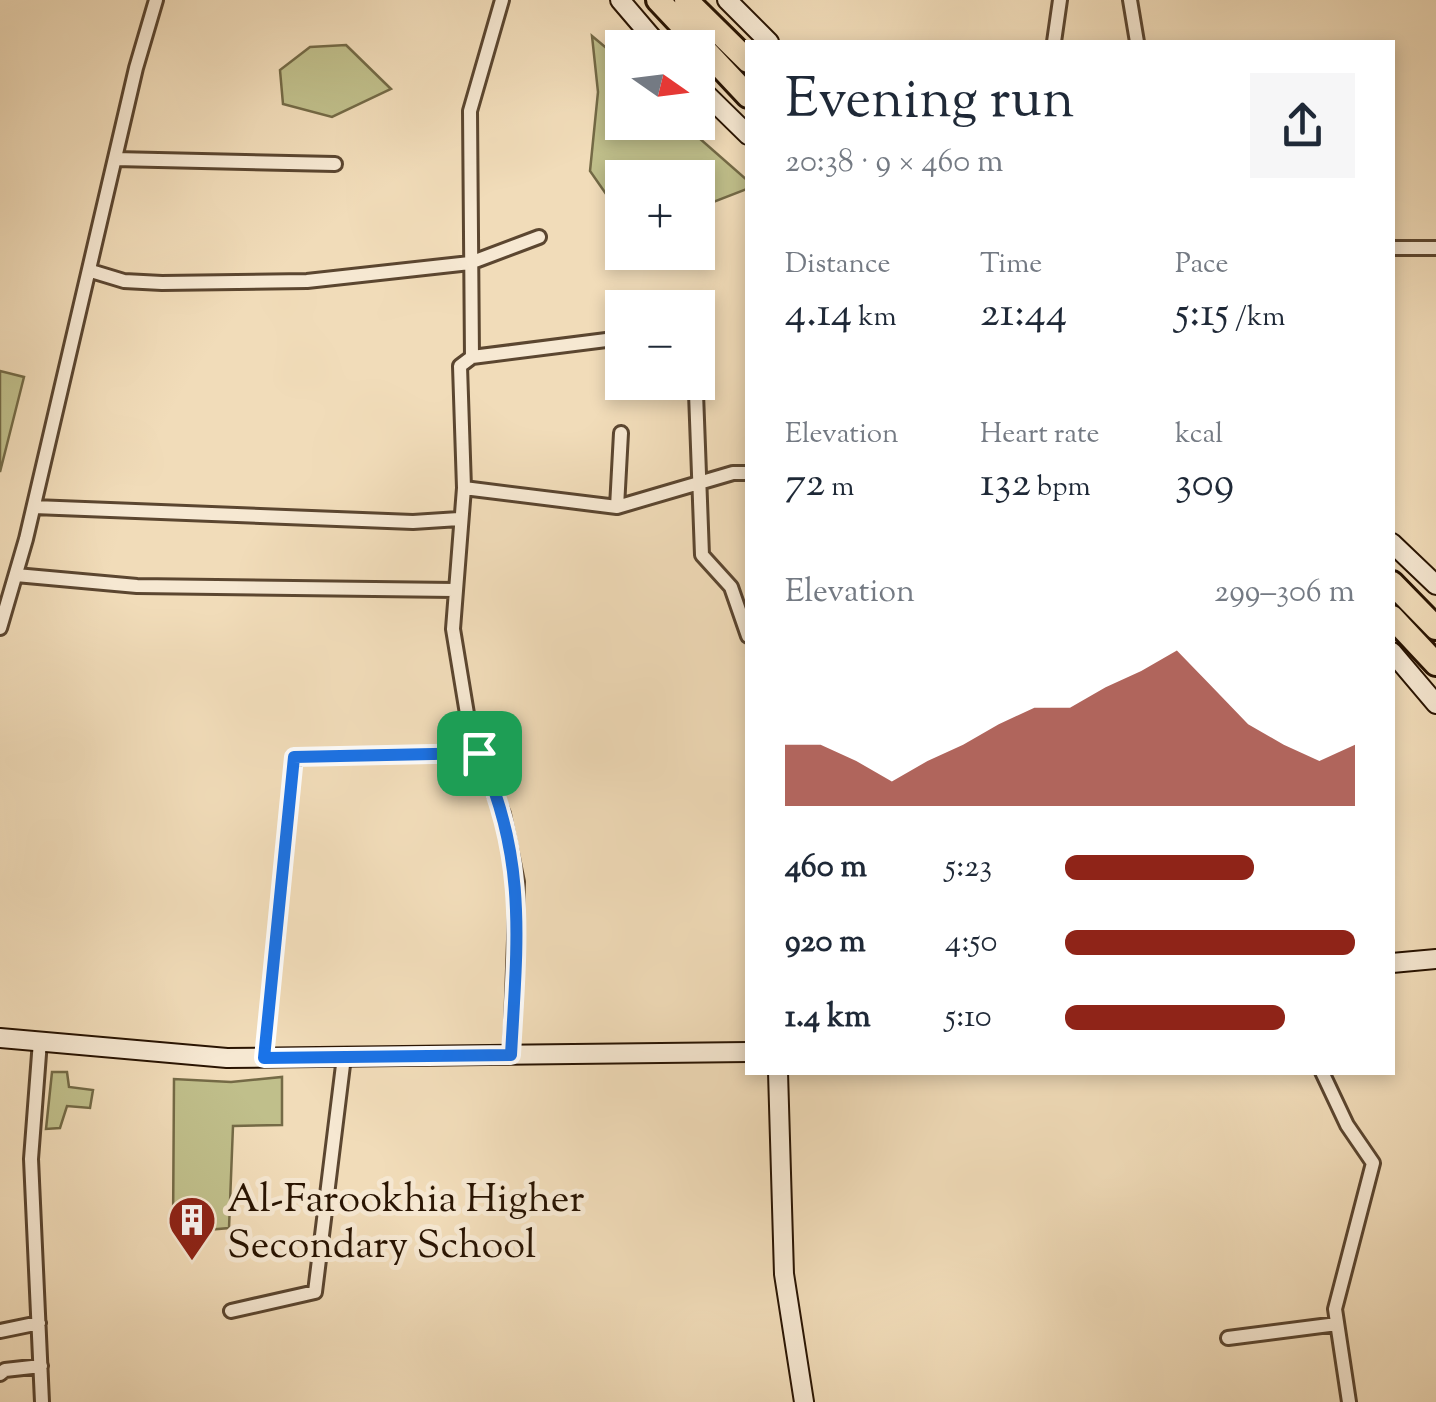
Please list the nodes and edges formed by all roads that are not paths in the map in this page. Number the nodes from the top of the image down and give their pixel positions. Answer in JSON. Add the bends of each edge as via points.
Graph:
{"nodes":[{"id":1,"x":156,"y":0,"type":"edge"},
{"id":2,"x":502,"y":0,"type":"edge"},
{"id":3,"x":620,"y":0,"type":"edge"},
{"id":4,"x":658,"y":0,"type":"edge"},
{"id":5,"x":686,"y":0,"type":"edge"},
{"id":6,"x":726,"y":0,"type":"edge"},
{"id":7,"x":1060,"y":0,"type":"edge"},
{"id":8,"x":1130,"y":0,"type":"edge"},
{"id":9,"x":646,"y":30,"type":"edge"},
{"id":10,"x":766,"y":40,"type":"edge"},
{"id":11,"x":1054,"y":40,"type":"edge"},
{"id":12,"x":1138,"y":40,"type":"edge"},
{"id":13,"x":745,"y":58,"type":"edge"},
{"id":14,"x":745,"y":93,"type":"edge"},
{"id":15,"x":715,"y":102,"type":"edge"},
{"id":16,"x":745,"y":131,"type":"edge"},
{"id":17,"x":115,"y":159,"type":"junction"},
{"id":18,"x":335,"y":164,"type":"dead end"},
{"id":19,"x":540,"y":237,"type":"dead end"},
{"id":20,"x":1395,"y":248,"type":"edge"},
{"id":21,"x":1436,"y":248,"type":"edge"},
{"id":22,"x":470,"y":264,"type":"junction"},
{"id":23,"x":91,"y":271,"type":"junction"},
{"id":24,"x":605,"y":340,"type":"edge"},
{"id":25,"x":472,"y":357,"type":"junction"},
{"id":26,"x":696,"y":400,"type":"edge"},
{"id":27,"x":620,"y":433,"type":"dead end"},
{"id":28,"x":745,"y":475,"type":"edge"},
{"id":29,"x":698,"y":484,"type":"junction"},
{"id":30,"x":464,"y":488,"type":"junction"},
{"id":31,"x":34,"y":507,"type":"junction"},
{"id":32,"x":617,"y":507,"type":"junction"},
{"id":33,"x":459,"y":519,"type":"junction"},
{"id":34,"x":1395,"y":546,"type":"edge"},
{"id":35,"x":16,"y":575,"type":"junction"},
{"id":36,"x":1436,"y":585,"type":"edge"},
{"id":37,"x":1395,"y":586,"type":"edge"},
{"id":38,"x":454,"y":590,"type":"junction"},
{"id":39,"x":1395,"y":620,"type":"edge"},
{"id":40,"x":0,"y":628,"type":"edge"},
{"id":41,"x":745,"y":628,"type":"edge"},
{"id":42,"x":1436,"y":628,"type":"edge"},
{"id":43,"x":1395,"y":656,"type":"edge"},
{"id":44,"x":1436,"y":664,"type":"edge"},
{"id":45,"x":1436,"y":704,"type":"edge"},
{"id":46,"x":479,"y":753,"type":"junction"},
{"id":47,"x":1436,"y":959,"type":"edge"},
{"id":48,"x":1395,"y":963,"type":"edge"},
{"id":49,"x":0,"y":1038,"type":"edge"},
{"id":50,"x":40,"y":1042,"type":"junction"},
{"id":51,"x":745,"y":1052,"type":"edge"},
{"id":52,"x":511,"y":1055,"type":"junction"},
{"id":53,"x":344,"y":1057,"type":"junction"},
{"id":54,"x":264,"y":1058,"type":"junction"},
{"id":55,"x":778,"y":1075,"type":"edge"},
{"id":56,"x":1323,"y":1075,"type":"edge"},
{"id":57,"x":231,"y":1311,"type":"dead end"},
{"id":58,"x":39,"y":1323,"type":"junction"},
{"id":59,"x":1337,"y":1324,"type":"junction"},
{"id":60,"x":0,"y":1331,"type":"edge"},
{"id":61,"x":1228,"y":1338,"type":"dead end"},
{"id":62,"x":41,"y":1366,"type":"junction"},
{"id":63,"x":0,"y":1374,"type":"edge"},
{"id":64,"x":42,"y":1402,"type":"edge"},
{"id":65,"x":804,"y":1402,"type":"edge"},
{"id":66,"x":1349,"y":1402,"type":"edge"}],
"edges":[{"from":1,"to":17,"type":"street"},
{"from":2,"to":22,"type":"street","via":[[470,111]]},
{"from":3,"to":9,"type":"main road"},
{"from":4,"to":14,"type":"highway"},
{"from":5,"to":13,"type":"highway"},
{"from":6,"to":10,"type":"main road"},
{"from":7,"to":11,"type":"street"},
{"from":8,"to":12,"type":"street"},
{"from":15,"to":16,"type":"main road"},
{"from":17,"to":18,"type":"street"},
{"from":17,"to":23,"type":"street"},
{"from":19,"to":22,"type":"street"},
{"from":20,"to":21,"type":"street"},
{"from":22,"to":23,"type":"street","via":[[208,284],[124,281]]},
{"from":22,"to":25,"type":"street"},
{"from":23,"to":31,"type":"street"},
{"from":24,"to":25,"type":"street"},
{"from":25,"to":30,"type":"street","via":[[460,366]]},
{"from":26,"to":29,"type":"street"},
{"from":27,"to":32,"type":"street"},
{"from":28,"to":29,"type":"street"},
{"from":29,"to":32,"type":"street"},
{"from":29,"to":41,"type":"street","via":[[702,555],[730,587]]},
{"from":30,"to":32,"type":"street"},
{"from":30,"to":33,"type":"street"},
{"from":31,"to":33,"type":"street"},
{"from":31,"to":35,"type":"street"},
{"from":33,"to":38,"type":"street"},
{"from":34,"to":36,"type":"main road"},
{"from":35,"to":38,"type":"street","via":[[138,586]]},
{"from":35,"to":40,"type":"street"},
{"from":37,"to":42,"type":"highway"},
{"from":38,"to":46,"type":"street","via":[[470,738]]},
{"from":39,"to":44,"type":"highway"},
{"from":43,"to":45,"type":"main road"},
{"from":46,"to":52,"type":"street","via":[[503,814],[518,882]]},
{"from":46,"to":54,"type":"street","via":[[294,757]]},
{"from":47,"to":48,"type":"main road"},
{"from":49,"to":50,"type":"main road"},
{"from":50,"to":54,"type":"main road"},
{"from":50,"to":58,"type":"street","via":[[31,1158]]},
{"from":51,"to":52,"type":"main road"},
{"from":52,"to":53,"type":"main road"},
{"from":53,"to":54,"type":"main road"},
{"from":53,"to":57,"type":"street","via":[[315,1292]]},
{"from":55,"to":65,"type":"main road","via":[[784,1274]]},
{"from":56,"to":59,"type":"street","via":[[1373,1162],[1335,1308]]},
{"from":58,"to":60,"type":"street"},
{"from":58,"to":62,"type":"street"},
{"from":59,"to":61,"type":"street"},
{"from":59,"to":66,"type":"street"},
{"from":62,"to":63,"type":"street"},
{"from":62,"to":64,"type":"street"}]}
